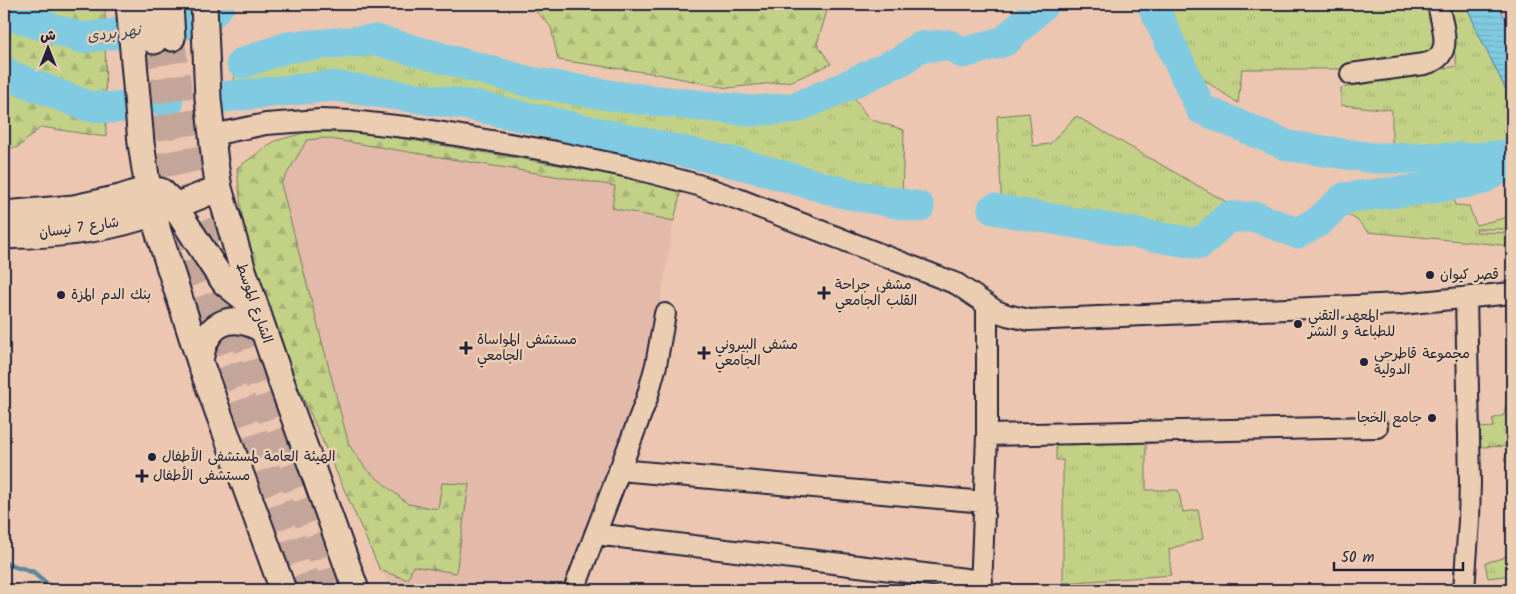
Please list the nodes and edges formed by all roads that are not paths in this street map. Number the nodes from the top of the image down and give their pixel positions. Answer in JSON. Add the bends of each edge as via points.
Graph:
{"nodes":[{"id":1,"x":130,"y":4,"type":"edge"},
{"id":2,"x":151,"y":4,"type":"edge"},
{"id":3,"x":170,"y":4,"type":"edge"},
{"id":4,"x":204,"y":4,"type":"edge"},
{"id":5,"x":1438,"y":4,"type":"edge"},
{"id":6,"x":1351,"y":74,"type":"dead end"},
{"id":7,"x":212,"y":135,"type":"junction"},
{"id":8,"x":219,"y":188,"type":"junction"},
{"id":9,"x":148,"y":189,"type":"junction"},
{"id":10,"x":164,"y":210,"type":"junction"},
{"id":11,"x":4,"y":214,"type":"edge"},
{"id":12,"x":4,"y":236,"type":"edge"},
{"id":13,"x":1512,"y":293,"type":"edge"},
{"id":14,"x":1466,"y":298,"type":"junction"},
{"id":15,"x":987,"y":305,"type":"junction"},
{"id":16,"x":255,"y":307,"type":"junction"},
{"id":17,"x":665,"y":314,"type":"dead end"},
{"id":18,"x":263,"y":330,"type":"junction"},
{"id":19,"x":200,"y":362,"type":"junction"},
{"id":20,"x":1376,"y":427,"type":"dead end"},
{"id":21,"x":987,"y":435,"type":"junction"},
{"id":22,"x":619,"y":470,"type":"junction"},
{"id":23,"x":985,"y":502,"type":"junction"},
{"id":24,"x":595,"y":534,"type":"junction"},
{"id":25,"x":344,"y":554,"type":"junction"},
{"id":26,"x":982,"y":585,"type":"edge"},
{"id":27,"x":283,"y":590,"type":"edge"},
{"id":28,"x":356,"y":590,"type":"edge"},
{"id":29,"x":371,"y":590,"type":"edge"},
{"id":30,"x":574,"y":590,"type":"edge"},
{"id":31,"x":1464,"y":590,"type":"edge"}],
"edges":[{"from":1,"to":9,"type":"main road"},
{"from":2,"to":3,"type":"main road","via":[[163,40]]},
{"from":4,"to":7,"type":"main road","name":"الشارع الموسط"},
{"from":5,"to":6,"type":"street","via":[[1445,39],[1440,57],[1424,64]]},
{"from":7,"to":8,"type":"main road","name":"الشارع الموسط"},
{"from":7,"to":15,"type":"street","via":[[275,123],[351,121],[414,128],[629,167],[738,199],[957,284]]},
{"from":8,"to":10,"type":"main road","name":"شارع 7 نيسان"},
{"from":8,"to":16,"type":"main road","name":"الشارع الموسط"},
{"from":9,"to":10,"type":"main road"},
{"from":9,"to":11,"type":"main road","name":"شارع 7 نيسان","via":[[74,208]]},
{"from":10,"to":12,"type":"main road","name":"شارع 7 نيسان","via":[[79,231]]},
{"from":10,"to":16,"type":"main road","via":[[225,283]]},
{"from":10,"to":19,"type":"main road","via":[[168,265]]},
{"from":13,"to":14,"type":"street"},
{"from":14,"to":15,"type":"street","via":[[1400,304],[1029,320],[1007,316]]},
{"from":14,"to":31,"type":"street","via":[[1470,482]]},
{"from":15,"to":21,"type":"street"},
{"from":16,"to":18,"type":"main road","name":"الشارع الموسط"},
{"from":17,"to":22,"type":"street","via":[[651,387]]},
{"from":18,"to":19,"type":"main road","via":[[245,321],[222,324],[204,341]]},
{"from":18,"to":25,"type":"main road","name":"الشارع الموسط"},
{"from":19,"to":27,"type":"main road"},
{"from":20,"to":21,"type":"street"},
{"from":21,"to":23,"type":"street"},
{"from":22,"to":23,"type":"street"},
{"from":22,"to":24,"type":"street"},
{"from":23,"to":26,"type":"street"},
{"from":24,"to":26,"type":"street"},
{"from":24,"to":30,"type":"street"},
{"from":25,"to":28,"type":"main road","name":"الشارع الموسط"},
{"from":25,"to":29,"type":"main road"}]}
